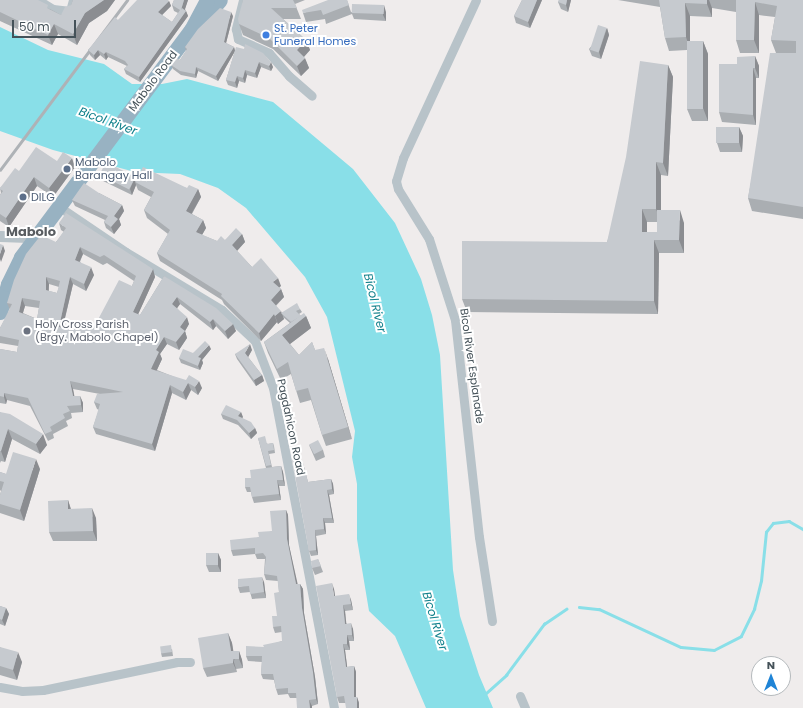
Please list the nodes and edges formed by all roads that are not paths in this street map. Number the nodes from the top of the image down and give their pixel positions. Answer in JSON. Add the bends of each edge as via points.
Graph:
{"nodes":[{"id":1,"x":38,"y":0,"type":"edge"},
{"id":2,"x":73,"y":0,"type":"edge"},
{"id":3,"x":207,"y":0,"type":"edge"},
{"id":4,"x":220,"y":0,"type":"edge"},
{"id":5,"x":243,"y":0,"type":"edge"},
{"id":6,"x":476,"y":0,"type":"edge"},
{"id":7,"x":191,"y":30,"type":"junction"},
{"id":8,"x":312,"y":96,"type":"dead end"},
{"id":9,"x":58,"y":206,"type":"junction"},
{"id":10,"x":0,"y":236,"type":"edge"},
{"id":11,"x":35,"y":237,"type":"junction"},
{"id":12,"x":0,"y":312,"type":"edge"},
{"id":13,"x":492,"y":621,"type":"dead end"},
{"id":14,"x":190,"y":662,"type":"dead end"},
{"id":15,"x":0,"y":687,"type":"edge"},
{"id":16,"x":520,"y":696,"type":"dead end"},
{"id":17,"x":334,"y":708,"type":"edge"},
{"id":18,"x":525,"y":708,"type":"edge"}],
"edges":[{"from":1,"to":2,"type":"street","via":[[53,9],[70,10]]},
{"from":3,"to":7,"type":"highway","name":"Mabolo Road"},
{"from":4,"to":7,"type":"highway","name":"Mabolo Road"},
{"from":5,"to":8,"type":"street","via":[[236,29],[238,39],[269,53],[289,76]]},
{"from":6,"to":13,"type":"street","name":"Bicol River Esplanade","via":[[403,158],[396,181],[398,189],[429,238],[455,320],[479,537]]},
{"from":7,"to":9,"type":"highway","name":"Mabolo Road"},
{"from":9,"to":11,"type":"highway","name":"Mabolo Road"},
{"from":9,"to":17,"type":"street","name":"Pagdahicon Road","via":[[126,252],[222,310],[255,341],[273,388]]},
{"from":10,"to":11,"type":"street"},
{"from":11,"to":12,"type":"highway","name":"Mabolo Road","via":[[14,270]]},
{"from":14,"to":15,"type":"street","via":[[177,662],[43,690],[22,691]]},
{"from":16,"to":18,"type":"street"}]}
